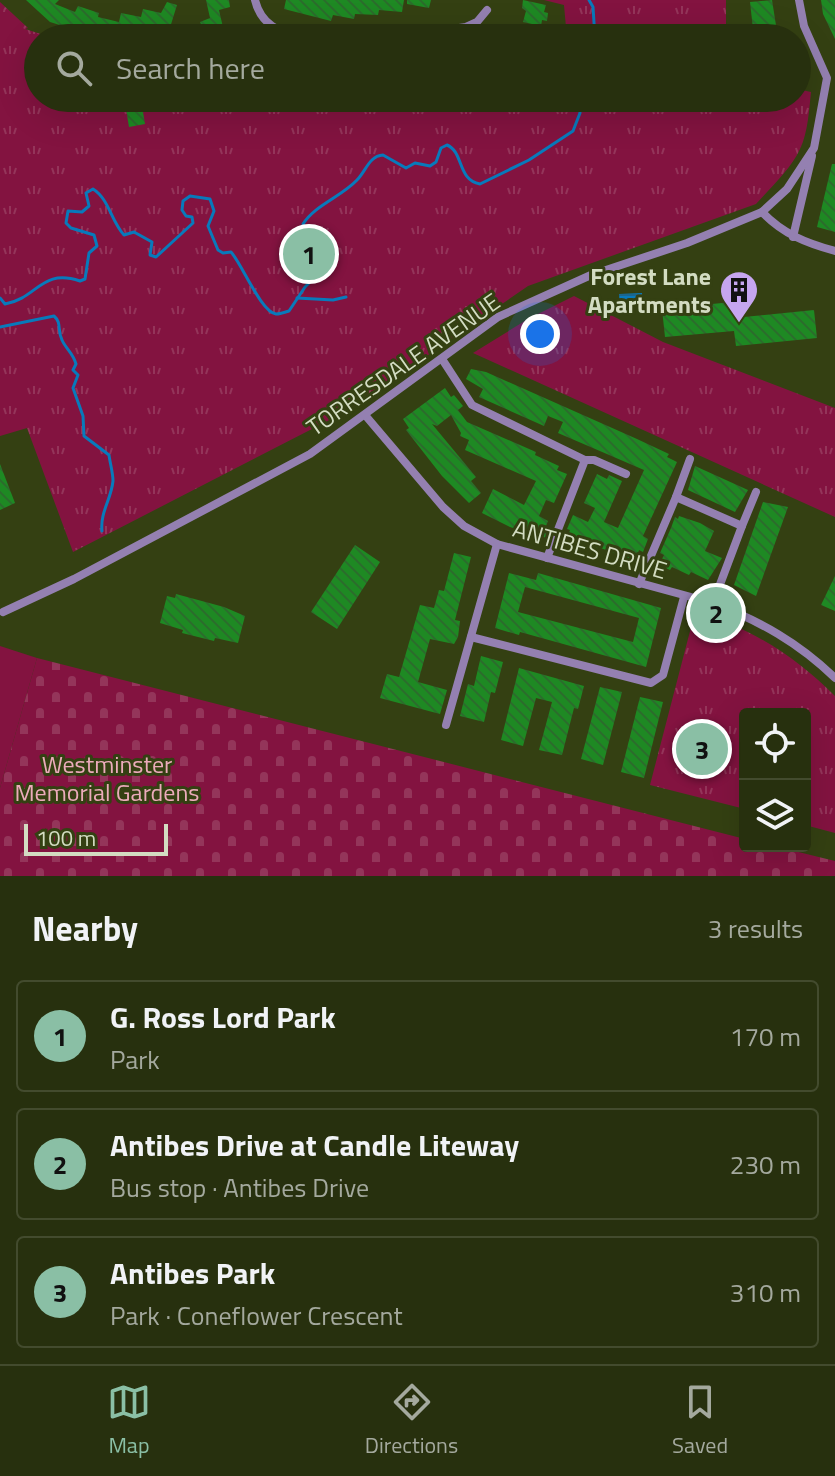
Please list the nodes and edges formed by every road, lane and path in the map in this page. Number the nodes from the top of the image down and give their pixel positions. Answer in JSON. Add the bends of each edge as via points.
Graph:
{"nodes":[{"id":1,"x":255,"y":0,"type":"edge"},
{"id":2,"x":799,"y":0,"type":"edge"},
{"id":3,"x":487,"y":10,"type":"dead end"},
{"id":4,"x":269,"y":24,"type":"edge"},
{"id":5,"x":473,"y":24,"type":"edge"},
{"id":6,"x":804,"y":24,"type":"edge"},
{"id":7,"x":811,"y":40,"type":"edge"},
{"id":8,"x":831,"y":79,"type":"edge"},
{"id":9,"x":814,"y":148,"type":"junction"},
{"id":10,"x":762,"y":212,"type":"junction"},
{"id":11,"x":793,"y":237,"type":"junction"},
{"id":12,"x":835,"y":251,"type":"edge"},
{"id":13,"x":442,"y":359,"type":"junction"},
{"id":14,"x":365,"y":415,"type":"junction"},
{"id":15,"x":690,"y":459,"type":"dead end"},
{"id":16,"x":585,"y":460,"type":"junction"},
{"id":17,"x":626,"y":474,"type":"dead end"},
{"id":18,"x":756,"y":492,"type":"dead end"},
{"id":19,"x":676,"y":497,"type":"junction"},
{"id":20,"x":742,"y":526,"type":"junction"},
{"id":21,"x":497,"y":544,"type":"junction"},
{"id":22,"x":547,"y":558,"type":"junction"},
{"id":23,"x":639,"y":584,"type":"junction"},
{"id":24,"x":684,"y":597,"type":"junction"},
{"id":25,"x":713,"y":603,"type":"junction"},
{"id":26,"x":3,"y":612,"type":"dead end"},
{"id":27,"x":471,"y":637,"type":"junction"},
{"id":28,"x":835,"y":678,"type":"edge"},
{"id":29,"x":446,"y":725,"type":"dead end"}],
"edges":[{"from":1,"to":4,"type":"street"},
{"from":2,"to":6,"type":"street","name":"TORRESDALE AVENUE"},
{"from":3,"to":5,"type":"street"},
{"from":7,"to":8,"type":"street","name":"TORRESDALE AVENUE"},
{"from":8,"to":9,"type":"street","name":"TORRESDALE AVENUE"},
{"from":9,"to":10,"type":"street","name":"TORRESDALE AVENUE","via":[[787,189]]},
{"from":9,"to":11,"type":"street","name":"TORRESDALE AVENUE"},
{"from":10,"to":11,"type":"street"},
{"from":10,"to":13,"type":"street","name":"TORRESDALE AVENUE","via":[[517,307]]},
{"from":11,"to":12,"type":"street"},
{"from":13,"to":14,"type":"street","name":"TORRESDALE AVENUE"},
{"from":13,"to":16,"type":"street","via":[[472,405]]},
{"from":14,"to":21,"type":"street","name":"ANTIBES DRIVE","via":[[443,507]]},
{"from":14,"to":26,"type":"street","name":"TORRESDALE AVENUE","via":[[310,454]]},
{"from":15,"to":19,"type":"street"},
{"from":16,"to":17,"type":"street"},
{"from":16,"to":22,"type":"street"},
{"from":18,"to":20,"type":"street"},
{"from":19,"to":20,"type":"street"},
{"from":19,"to":23,"type":"street"},
{"from":20,"to":25,"type":"street"},
{"from":21,"to":22,"type":"street","name":"ANTIBES DRIVE"},
{"from":21,"to":27,"type":"street"},
{"from":22,"to":23,"type":"street","name":"ANTIBES DRIVE"},
{"from":23,"to":24,"type":"street","name":"ANTIBES DRIVE"},
{"from":24,"to":25,"type":"street","name":"ANTIBES DRIVE"},
{"from":24,"to":27,"type":"street","via":[[663,675],[651,683]]},
{"from":25,"to":28,"type":"street","name":"ANTIBES DRIVE","via":[[780,634]]},
{"from":27,"to":29,"type":"street"}]}
